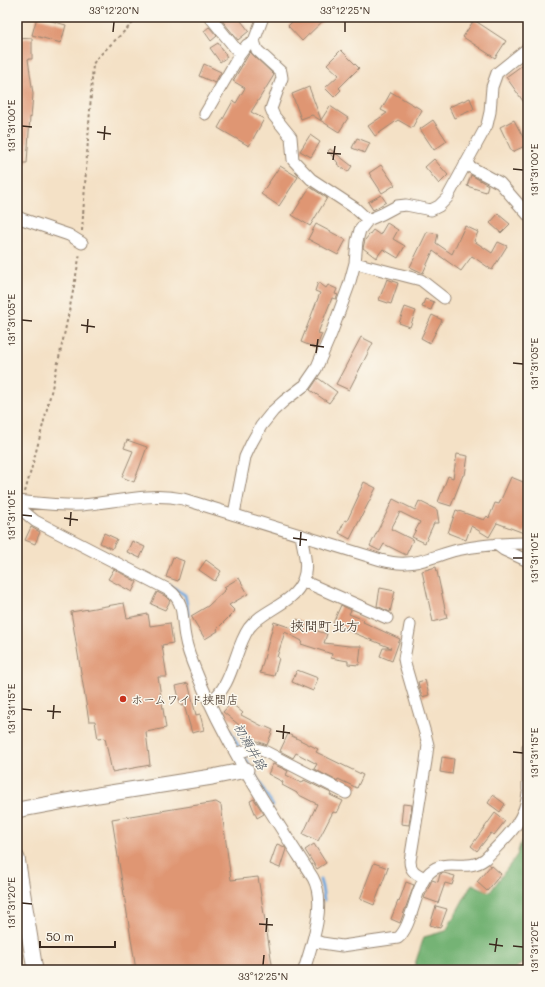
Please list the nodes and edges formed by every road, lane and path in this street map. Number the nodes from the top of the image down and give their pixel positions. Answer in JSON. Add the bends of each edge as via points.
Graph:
{"nodes":[{"id":1,"x":139,"y":17,"type":"edge"},
{"id":2,"x":210,"y":17,"type":"edge"},
{"id":3,"x":263,"y":17,"type":"edge"},
{"id":4,"x":254,"y":41,"type":"junction"},
{"id":5,"x":528,"y":48,"type":"edge"},
{"id":6,"x":240,"y":54,"type":"junction"},
{"id":7,"x":205,"y":114,"type":"dead end"},
{"id":8,"x":465,"y":164,"type":"junction"},
{"id":9,"x":528,"y":215,"type":"edge"},
{"id":10,"x":17,"y":216,"type":"edge"},
{"id":11,"x":368,"y":220,"type":"junction"},
{"id":12,"x":82,"y":243,"type":"junction"},
{"id":13,"x":355,"y":263,"type":"junction"},
{"id":14,"x":444,"y":298,"type":"dead end"},
{"id":15,"x":19,"y":503,"type":"edge"},
{"id":16,"x":234,"y":514,"type":"junction"},
{"id":17,"x":301,"y":535,"type":"junction"},
{"id":18,"x":528,"y":543,"type":"edge"},
{"id":19,"x":496,"y":544,"type":"junction"},
{"id":20,"x":528,"y":561,"type":"edge"},
{"id":21,"x":303,"y":581,"type":"junction"},
{"id":22,"x":387,"y":618,"type":"dead end"},
{"id":23,"x":410,"y":625,"type":"dead end"},
{"id":24,"x":209,"y":702,"type":"junction"},
{"id":25,"x":528,"y":748,"type":"edge"},
{"id":26,"x":237,"y":754,"type":"junction"},
{"id":27,"x":246,"y":770,"type":"junction"},
{"id":28,"x":528,"y":791,"type":"edge"},
{"id":29,"x":346,"y":793,"type":"dead end"},
{"id":30,"x":17,"y":810,"type":"edge"},
{"id":31,"x":17,"y":858,"type":"edge"},
{"id":32,"x":425,"y":878,"type":"junction"},
{"id":33,"x":314,"y":940,"type":"junction"},
{"id":34,"x":35,"y":970,"type":"edge"},
{"id":35,"x":304,"y":970,"type":"edge"}],
"edges":[{"from":1,"to":12,"type":"path","via":[[93,64]]},
{"from":2,"to":6,"type":"street"},
{"from":3,"to":4,"type":"street"},
{"from":4,"to":6,"type":"street"},
{"from":4,"to":11,"type":"street","via":[[257,50],[281,72],[282,78],[271,109],[291,137],[293,160],[311,179],[355,208]]},
{"from":5,"to":8,"type":"street","via":[[497,73],[492,87],[487,125]]},
{"from":6,"to":7,"type":"street"},
{"from":8,"to":9,"type":"street","via":[[500,183]]},
{"from":8,"to":11,"type":"street","via":[[447,198],[435,208],[431,210],[406,205],[397,206]]},
{"from":10,"to":12,"type":"street","via":[[69,235]]},
{"from":11,"to":13,"type":"street","via":[[356,241]]},
{"from":12,"to":15,"type":"path","via":[[43,425]]},
{"from":13,"to":14,"type":"street","via":[[421,280]]},
{"from":13,"to":16,"type":"street","via":[[331,334],[313,376],[300,390],[279,404],[261,426],[248,449]]},
{"from":15,"to":16,"type":"street","via":[[74,505],[168,496]]},
{"from":15,"to":24,"type":"street","via":[[35,521],[174,594],[182,610],[188,650]]},
{"from":16,"to":17,"type":"street"},
{"from":17,"to":19,"type":"street","via":[[397,563],[410,563],[458,550]]},
{"from":17,"to":21,"type":"street","via":[[306,566]]},
{"from":18,"to":19,"type":"street"},
{"from":19,"to":20,"type":"street"},
{"from":21,"to":22,"type":"street"},
{"from":21,"to":24,"type":"street","via":[[294,595],[252,624],[238,649],[230,674],[220,693]]},
{"from":23,"to":32,"type":"street","via":[[405,664],[428,746],[410,865],[414,872]]},
{"from":24,"to":26,"type":"street"},
{"from":25,"to":28,"type":"street"},
{"from":26,"to":27,"type":"street"},
{"from":26,"to":29,"type":"street","via":[[255,748]]},
{"from":27,"to":30,"type":"street"},
{"from":27,"to":33,"type":"street","via":[[318,889]]},
{"from":28,"to":32,"type":"street","via":[[519,822],[485,859],[470,866],[440,866]]},
{"from":31,"to":34,"type":"street"},
{"from":32,"to":33,"type":"street","via":[[404,930],[398,938],[342,946]]},
{"from":33,"to":35,"type":"street"}]}
